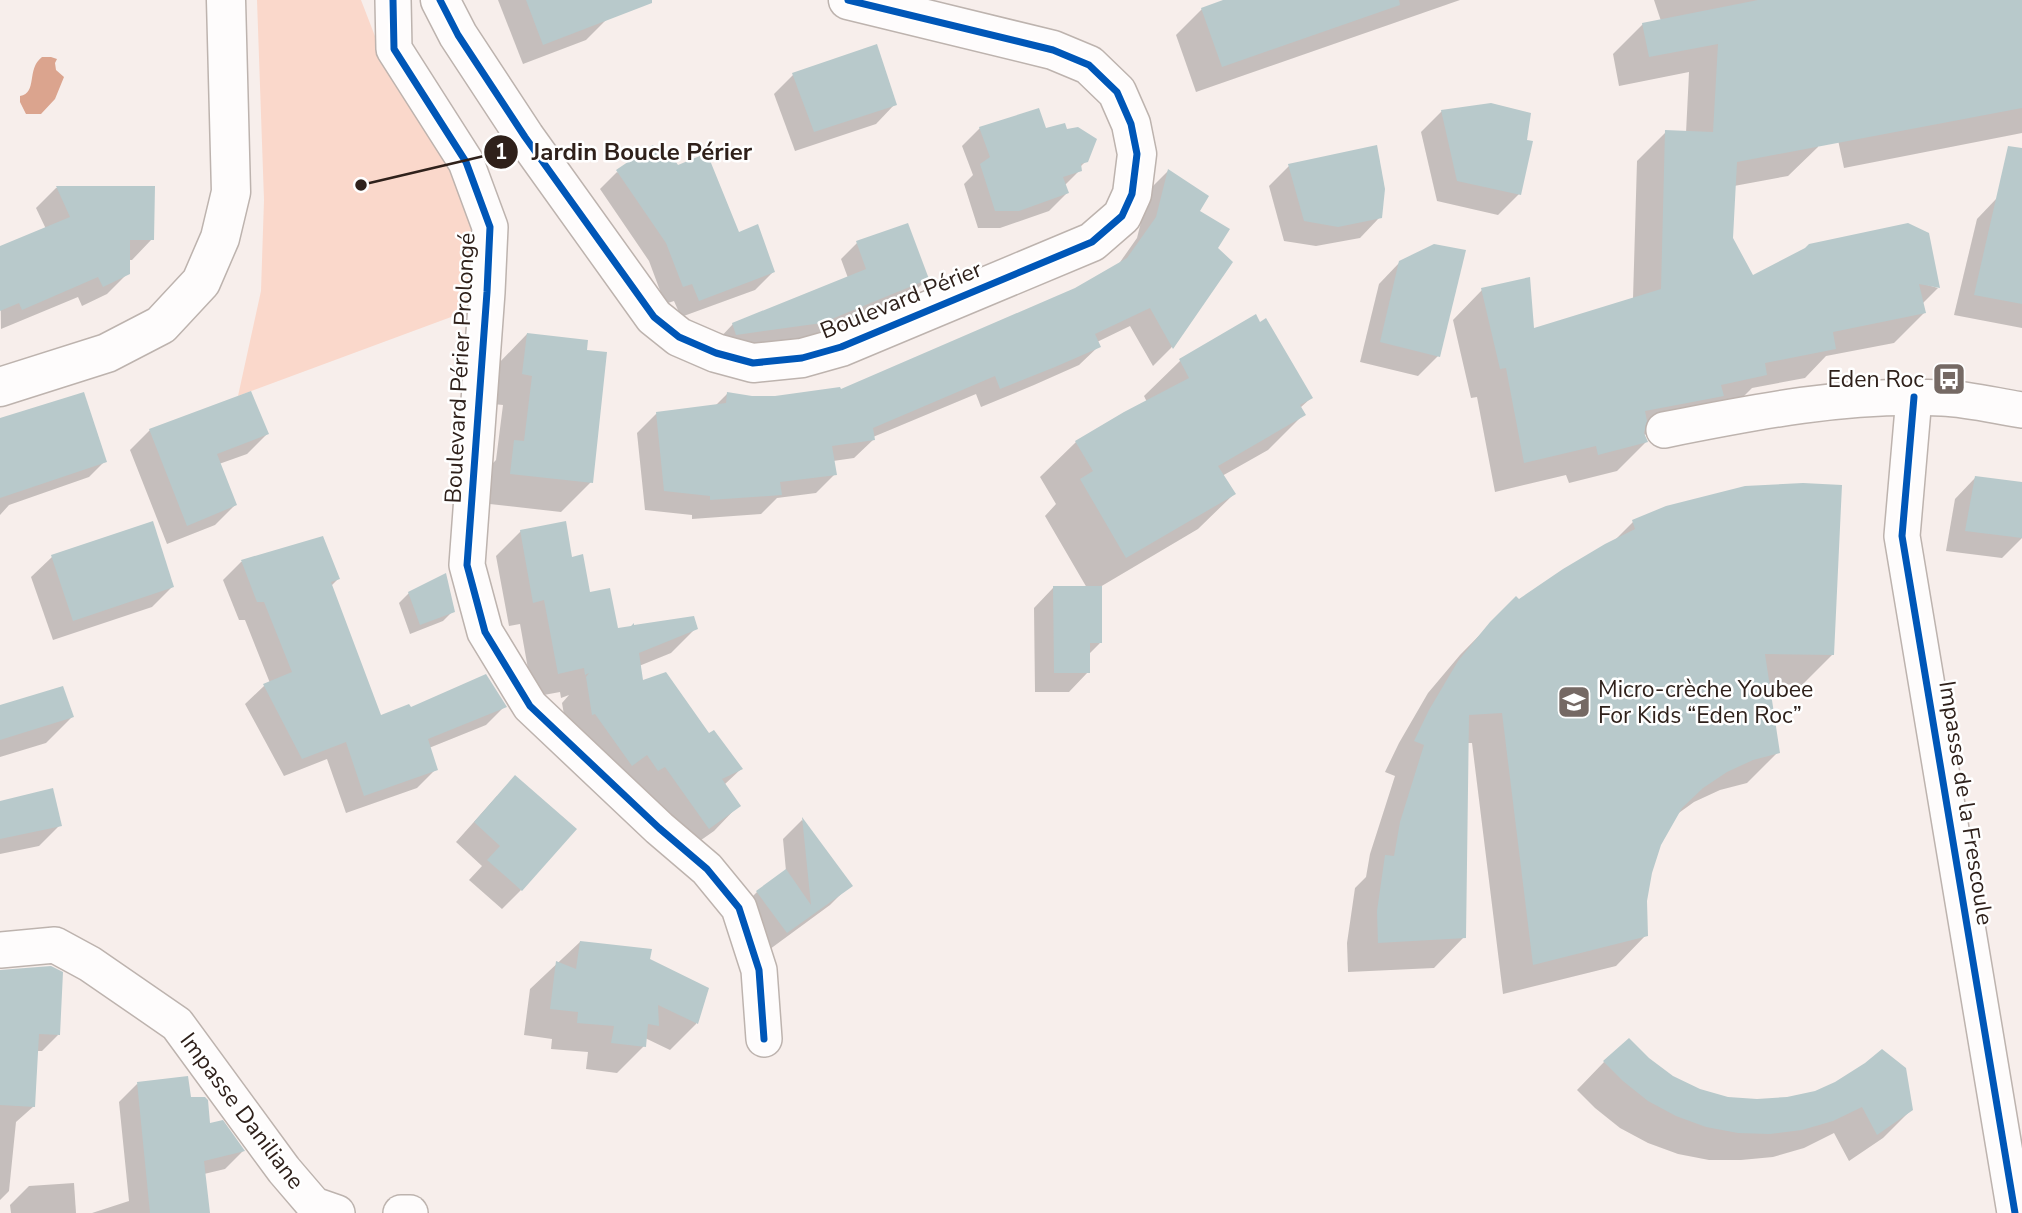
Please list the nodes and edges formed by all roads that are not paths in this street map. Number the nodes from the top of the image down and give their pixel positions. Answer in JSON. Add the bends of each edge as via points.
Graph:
{"nodes":[{"id":1,"x":226,"y":0,"type":"edge"},
{"id":2,"x":393,"y":0,"type":"edge"},
{"id":3,"x":440,"y":0,"type":"edge"},
{"id":4,"x":848,"y":0,"type":"edge"},
{"id":5,"x":0,"y":387,"type":"edge"},
{"id":6,"x":1914,"y":397,"type":"junction"},
{"id":7,"x":2022,"y":410,"type":"edge"},
{"id":8,"x":1664,"y":430,"type":"dead end"},
{"id":9,"x":0,"y":950,"type":"edge"},
{"id":10,"x":764,"y":1039,"type":"dead end"},
{"id":11,"x":337,"y":1213,"type":"edge"},
{"id":12,"x":401,"y":1213,"type":"edge"},
{"id":13,"x":410,"y":1213,"type":"edge"},
{"id":14,"x":2015,"y":1213,"type":"edge"}],
"edges":[{"from":1,"to":5,"type":"street","via":[[231,192],[220,238],[201,282],[160,325],[107,353]]},
{"from":2,"to":10,"type":"street","name":"Boulevard Périer Prolongé","via":[[394,49],[466,162],[490,227],[467,565],[485,632],[530,706],[707,869],[739,908],[760,970]]},
{"from":3,"to":4,"type":"street","name":"Boulevard Périer","via":[[525,136],[654,317],[679,337],[753,363],[802,358],[841,347],[1092,242],[1122,216],[1132,194],[1137,154],[1131,124],[1117,92],[1089,65],[1053,50]]},
{"from":6,"to":7,"type":"street"},
{"from":6,"to":8,"type":"street","via":[[1747,413]]},
{"from":6,"to":14,"type":"street","name":"Impasse de la Frescoule","via":[[1902,536]]},
{"from":9,"to":11,"type":"street","name":"Impasse Daniliane","via":[[55,945],[177,1024],[284,1170],[314,1205]]},
{"from":12,"to":13,"type":"street"}]}
